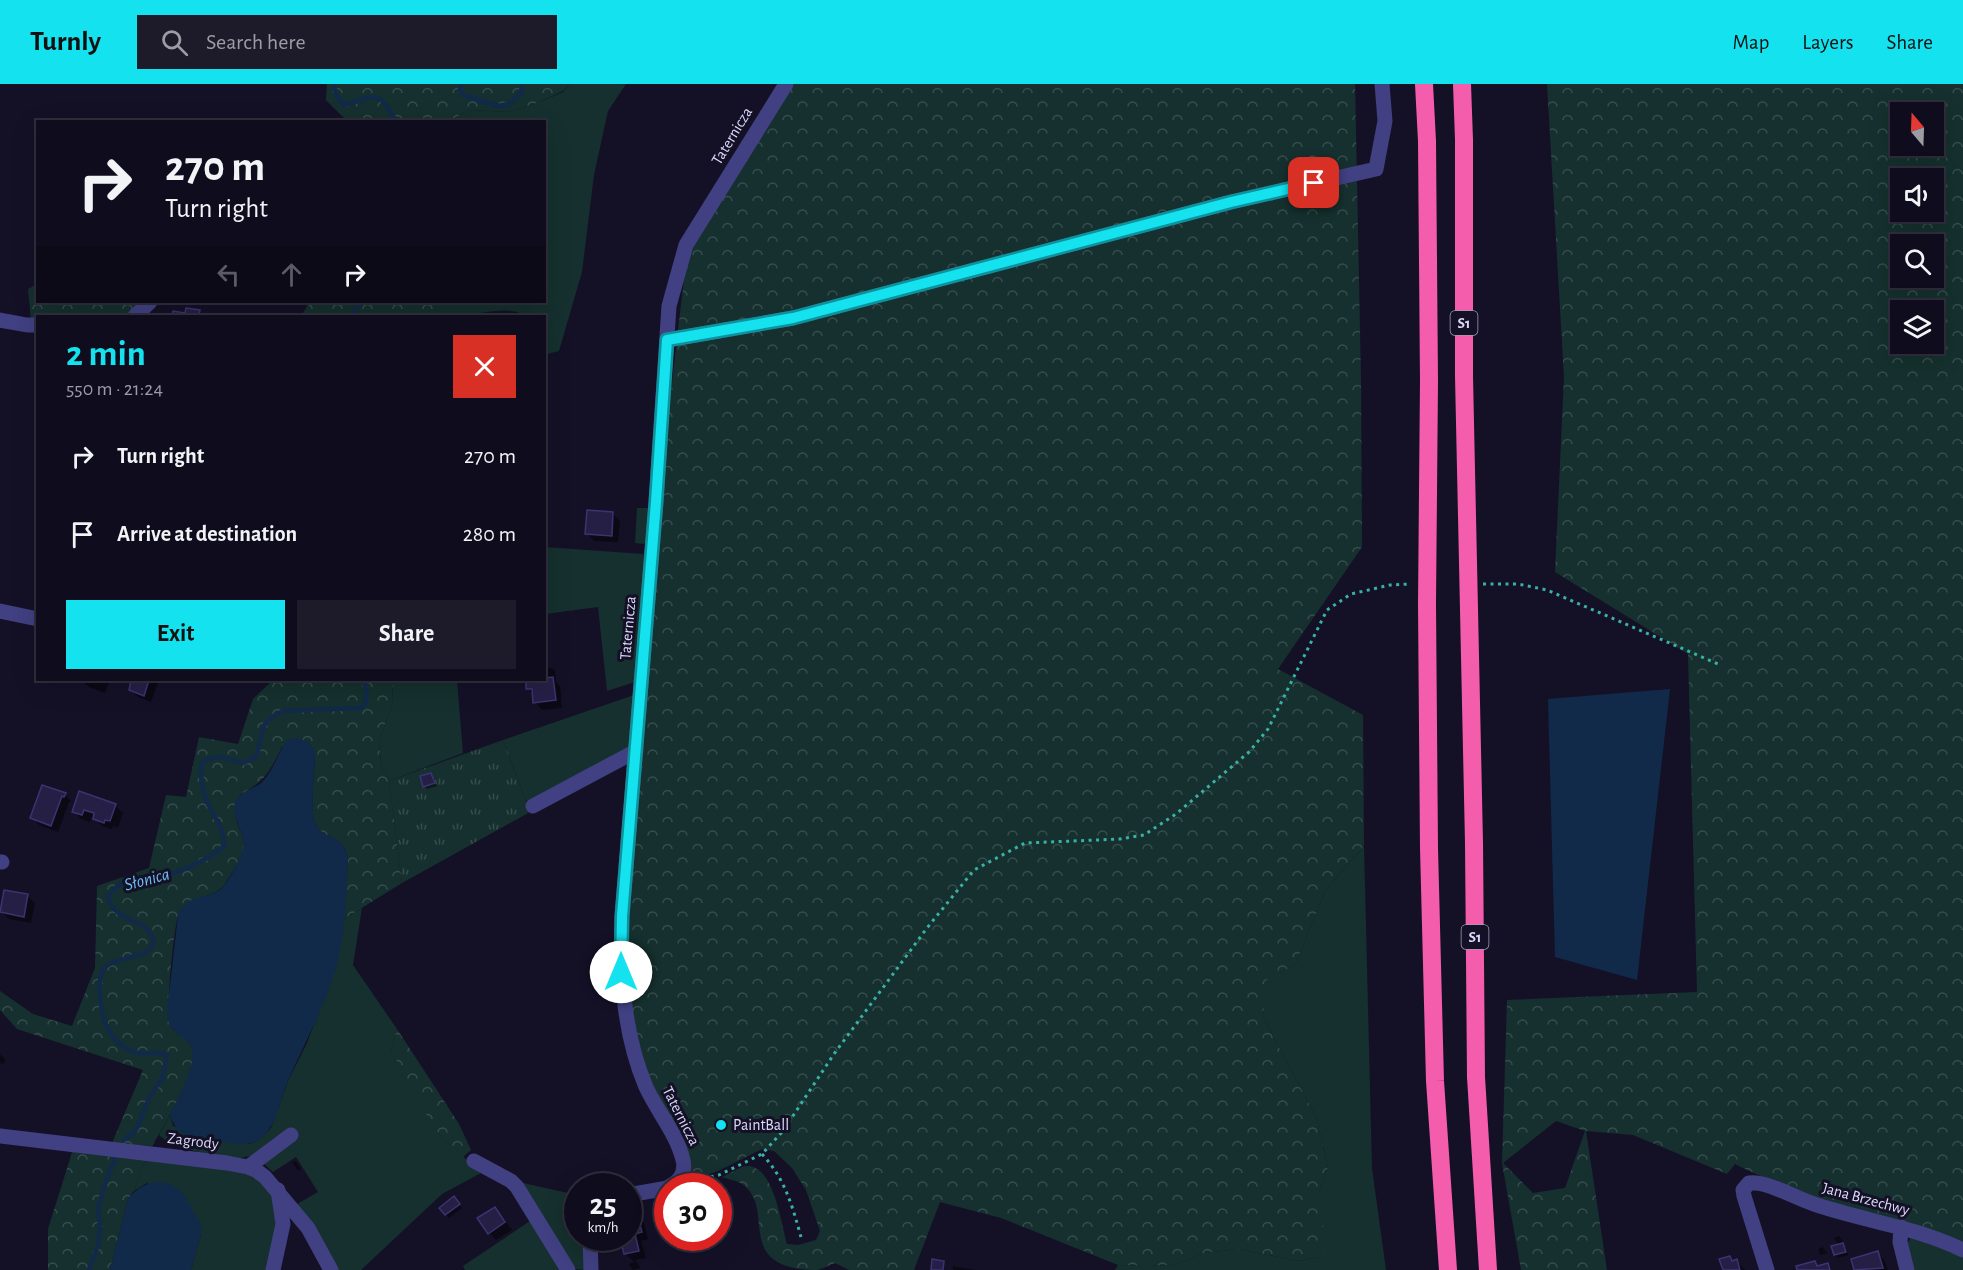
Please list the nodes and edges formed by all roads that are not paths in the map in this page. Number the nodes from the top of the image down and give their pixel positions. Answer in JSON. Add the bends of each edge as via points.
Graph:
{"nodes":[{"id":1,"x":786,"y":84,"type":"edge"},
{"id":2,"x":1382,"y":84,"type":"edge"},
{"id":3,"x":1424,"y":84,"type":"edge"},
{"id":4,"x":1462,"y":84,"type":"edge"},
{"id":5,"x":149,"y":303,"type":"edge"},
{"id":6,"x":136,"y":315,"type":"edge"},
{"id":7,"x":0,"y":320,"type":"edge"},
{"id":8,"x":36,"y":325,"type":"edge"},
{"id":9,"x":667,"y":340,"type":"junction"},
{"id":10,"x":0,"y":611,"type":"edge"},
{"id":11,"x":36,"y":620,"type":"edge"},
{"id":12,"x":636,"y":751,"type":"junction"},
{"id":13,"x":533,"y":806,"type":"dead end"},
{"id":14,"x":291,"y":1135,"type":"dead end"},
{"id":15,"x":0,"y":1136,"type":"edge"},
{"id":16,"x":474,"y":1161,"type":"dead end"},
{"id":17,"x":248,"y":1167,"type":"junction"},
{"id":18,"x":682,"y":1173,"type":"edge"},
{"id":19,"x":278,"y":1190,"type":"junction"},
{"id":20,"x":1901,"y":1227,"type":"junction"},
{"id":21,"x":1963,"y":1250,"type":"edge"},
{"id":22,"x":590,"y":1251,"type":"edge"},
{"id":23,"x":273,"y":1270,"type":"edge"},
{"id":24,"x":331,"y":1270,"type":"edge"},
{"id":25,"x":568,"y":1270,"type":"edge"},
{"id":26,"x":591,"y":1270,"type":"edge"},
{"id":27,"x":1448,"y":1270,"type":"edge"},
{"id":28,"x":1488,"y":1270,"type":"edge"},
{"id":29,"x":1767,"y":1270,"type":"edge"},
{"id":30,"x":1907,"y":1270,"type":"edge"}],
"edges":[{"from":1,"to":9,"type":"street","name":"Taternicza","via":[[686,244],[669,306]]},
{"from":2,"to":9,"type":"street","via":[[1385,121],[1376,169],[1231,202],[793,318]]},
{"from":3,"to":27,"type":"highway","number":"S1","via":[[1429,848],[1434,1082]]},
{"from":4,"to":28,"type":"highway","number":"S1","via":[[1476,1077]]},
{"from":5,"to":6,"type":"street"},
{"from":7,"to":8,"type":"street"},
{"from":9,"to":12,"type":"street","name":"Taternicza"},
{"from":10,"to":11,"type":"street"},
{"from":12,"to":13,"type":"street"},
{"from":12,"to":18,"type":"street","name":"Taternicza","via":[[622,916],[623,994],[646,1087],[684,1161]]},
{"from":14,"to":17,"type":"street"},
{"from":15,"to":17,"type":"street","name":"Zagrody"},
{"from":16,"to":25,"type":"street","via":[[517,1187]]},
{"from":17,"to":19,"type":"street","name":"Zagrody","via":[[266,1176]]},
{"from":19,"to":23,"type":"street","via":[[283,1224]]},
{"from":19,"to":24,"type":"street","name":"Zagrody","via":[[308,1228]]},
{"from":20,"to":21,"type":"street","name":"Jana Brzechwy"},
{"from":20,"to":29,"type":"street","name":"Jana Brzechwy","via":[[1812,1203],[1760,1183],[1749,1183],[1743,1190]]},
{"from":20,"to":30,"type":"street","via":[[1900,1242]]},
{"from":22,"to":26,"type":"street"}]}
